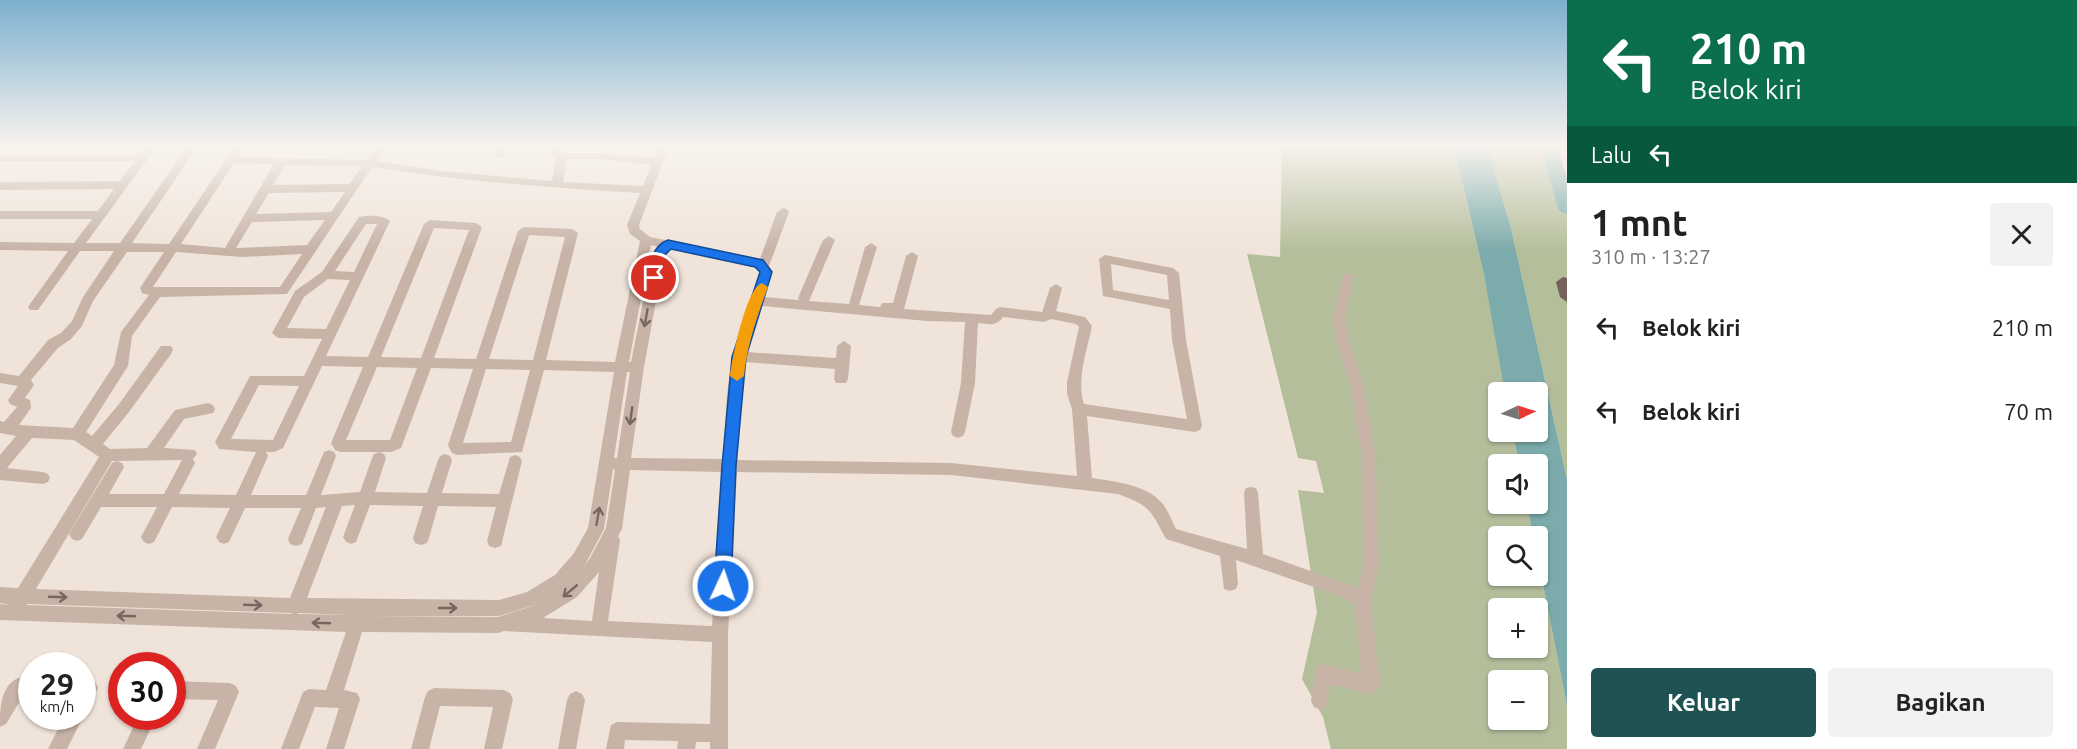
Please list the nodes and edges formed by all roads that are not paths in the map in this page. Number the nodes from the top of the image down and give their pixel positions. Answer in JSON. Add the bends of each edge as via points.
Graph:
{"nodes":[{"id":1,"x":125,"y":181,"type":"edge"},
{"id":2,"x":169,"y":181,"type":"edge"},
{"id":3,"x":217,"y":181,"type":"edge"},
{"id":4,"x":270,"y":181,"type":"edge"},
{"id":5,"x":358,"y":181,"type":"edge"},
{"id":6,"x":514,"y":181,"type":"edge"},
{"id":7,"x":557,"y":181,"type":"edge"},
{"id":8,"x":650,"y":181,"type":"edge"},
{"id":9,"x":123,"y":184,"type":"junction"},
{"id":10,"x":557,"y":185,"type":"junction"},
{"id":11,"x":0,"y":186,"type":"edge"},
{"id":12,"x":353,"y":188,"type":"junction"},
{"id":13,"x":265,"y":189,"type":"junction"},
{"id":14,"x":646,"y":190,"type":"junction"},
{"id":15,"x":783,"y":212,"type":"dead end"},
{"id":16,"x":100,"y":214,"type":"junction"},
{"id":17,"x":0,"y":215,"type":"edge"},
{"id":18,"x":334,"y":216,"type":"junction"},
{"id":19,"x":248,"y":218,"type":"junction"},
{"id":20,"x":646,"y":240,"type":"junction"},
{"id":21,"x":829,"y":240,"type":"dead end"},
{"id":22,"x":668,"y":244,"type":"junction"},
{"id":23,"x":0,"y":246,"type":"edge"},
{"id":24,"x":77,"y":247,"type":"junction"},
{"id":25,"x":871,"y":247,"type":"dead end"},
{"id":26,"x":122,"y":248,"type":"junction"},
{"id":27,"x":173,"y":248,"type":"junction"},
{"id":28,"x":311,"y":248,"type":"junction"},
{"id":29,"x":228,"y":252,"type":"junction"},
{"id":30,"x":912,"y":256,"type":"dead end"},
{"id":31,"x":763,"y":266,"type":"junction"},
{"id":32,"x":326,"y":275,"type":"junction"},
{"id":33,"x":357,"y":276,"type":"junction"},
{"id":34,"x":1348,"y":277,"type":"dead end"},
{"id":35,"x":1563,"y":282,"type":"dead end"},
{"id":36,"x":1056,"y":288,"type":"dead end"},
{"id":37,"x":157,"y":293,"type":"junction"},
{"id":38,"x":758,"y":297,"type":"junction"},
{"id":39,"x":1567,"y":297,"type":"edge"},
{"id":40,"x":804,"y":298,"type":"junction"},
{"id":41,"x":854,"y":303,"type":"junction"},
{"id":42,"x":1176,"y":306,"type":"junction"},
{"id":43,"x":34,"y":307,"type":"dead end"},
{"id":44,"x":1049,"y":314,"type":"junction"},
{"id":45,"x":972,"y":317,"type":"junction"},
{"id":46,"x":330,"y":333,"type":"junction"},
{"id":47,"x":844,"y":346,"type":"dead end"},
{"id":48,"x":166,"y":350,"type":"dead end"},
{"id":49,"x":739,"y":357,"type":"junction"},
{"id":50,"x":318,"y":361,"type":"junction"},
{"id":51,"x":373,"y":362,"type":"junction"},
{"id":52,"x":427,"y":362,"type":"junction"},
{"id":53,"x":481,"y":364,"type":"junction"},
{"id":54,"x":843,"y":364,"type":"junction"},
{"id":55,"x":538,"y":366,"type":"junction"},
{"id":56,"x":629,"y":367,"type":"junction"},
{"id":57,"x":0,"y":378,"type":"edge"},
{"id":58,"x":841,"y":379,"type":"dead end"},
{"id":59,"x":308,"y":381,"type":"junction"},
{"id":60,"x":24,"y":382,"type":"junction"},
{"id":61,"x":208,"y":409,"type":"dead end"},
{"id":62,"x":1079,"y":409,"type":"junction"},
{"id":63,"x":3,"y":428,"type":"edge"},
{"id":64,"x":28,"y":432,"type":"junction"},
{"id":65,"x":958,"y":432,"type":"dead end"},
{"id":66,"x":77,"y":434,"type":"junction"},
{"id":67,"x":93,"y":445,"type":"junction"},
{"id":68,"x":151,"y":455,"type":"junction"},
{"id":69,"x":261,"y":456,"type":"dead end"},
{"id":70,"x":329,"y":456,"type":"dead end"},
{"id":71,"x":379,"y":458,"type":"dead end"},
{"id":72,"x":445,"y":460,"type":"dead end"},
{"id":73,"x":112,"y":461,"type":"junction"},
{"id":74,"x":514,"y":461,"type":"dead end"},
{"id":75,"x":616,"y":464,"type":"junction"},
{"id":76,"x":0,"y":466,"type":"edge"},
{"id":77,"x":729,"y":466,"type":"junction"},
{"id":78,"x":0,"y":474,"type":"edge"},
{"id":79,"x":43,"y":478,"type":"dead end"},
{"id":80,"x":1084,"y":483,"type":"junction"},
{"id":81,"x":1251,"y":493,"type":"dead end"},
{"id":82,"x":365,"y":498,"type":"junction"},
{"id":83,"x":433,"y":499,"type":"junction"},
{"id":84,"x":97,"y":500,"type":"junction"},
{"id":85,"x":168,"y":501,"type":"junction"},
{"id":86,"x":310,"y":501,"type":"junction"},
{"id":87,"x":336,"y":501,"type":"junction"},
{"id":88,"x":505,"y":501,"type":"junction"},
{"id":89,"x":240,"y":502,"type":"junction"},
{"id":90,"x":614,"y":529,"type":"junction"},
{"id":91,"x":77,"y":534,"type":"dead end"},
{"id":92,"x":149,"y":537,"type":"dead end"},
{"id":93,"x":224,"y":537,"type":"dead end"},
{"id":94,"x":351,"y":537,"type":"dead end"},
{"id":95,"x":296,"y":538,"type":"dead end"},
{"id":96,"x":421,"y":538,"type":"dead end"},
{"id":97,"x":495,"y":541,"type":"dead end"},
{"id":98,"x":1227,"y":550,"type":"junction"},
{"id":99,"x":1255,"y":559,"type":"junction"},
{"id":100,"x":1230,"y":584,"type":"dead end"},
{"id":101,"x":0,"y":595,"type":"edge"},
{"id":102,"x":23,"y":596,"type":"junction"},
{"id":103,"x":1363,"y":600,"type":"junction"},
{"id":104,"x":295,"y":607,"type":"junction"},
{"id":105,"x":7,"y":612,"type":"edge"},
{"id":106,"x":359,"y":616,"type":"junction"},
{"id":107,"x":498,"y":625,"type":"junction"},
{"id":108,"x":598,"y":629,"type":"junction"},
{"id":109,"x":720,"y":634,"type":"junction"},
{"id":110,"x":18,"y":687,"type":"edge"},
{"id":111,"x":186,"y":690,"type":"edge"},
{"id":112,"x":332,"y":699,"type":"junction"},
{"id":113,"x":576,"y":700,"type":"dead end"},
{"id":114,"x":1320,"y":701,"type":"dead end"},
{"id":115,"x":0,"y":718,"type":"edge"},
{"id":116,"x":67,"y":730,"type":"edge"},
{"id":117,"x":141,"y":730,"type":"edge"},
{"id":118,"x":687,"y":740,"type":"edge"},
{"id":119,"x":719,"y":741,"type":"edge"},
{"id":120,"x":57,"y":749,"type":"edge"},
{"id":121,"x":132,"y":749,"type":"edge"},
{"id":122,"x":206,"y":749,"type":"edge"},
{"id":123,"x":290,"y":749,"type":"edge"},
{"id":124,"x":335,"y":749,"type":"edge"},
{"id":125,"x":420,"y":749,"type":"edge"},
{"id":126,"x":493,"y":749,"type":"edge"},
{"id":127,"x":567,"y":749,"type":"edge"},
{"id":128,"x":615,"y":749,"type":"edge"}],
"edges":[{"from":1,"to":9,"type":"street"},
{"from":2,"to":26,"type":"street"},
{"from":3,"to":27,"type":"street"},
{"from":4,"to":13,"type":"street"},
{"from":5,"to":12,"type":"street"},
{"from":6,"to":10,"type":"street"},
{"from":7,"to":10,"type":"street"},
{"from":8,"to":14,"type":"street"},
{"from":9,"to":11,"type":"street"},
{"from":9,"to":16,"type":"street"},
{"from":10,"to":14,"type":"street"},
{"from":12,"to":13,"type":"street"},
{"from":12,"to":18,"type":"street"},
{"from":13,"to":19,"type":"street"},
{"from":14,"to":20,"type":"street","via":[[633,225],[634,231]]},
{"from":15,"to":31,"type":"street"},
{"from":16,"to":17,"type":"street"},
{"from":16,"to":24,"type":"street"},
{"from":18,"to":19,"type":"street"},
{"from":18,"to":28,"type":"street"},
{"from":19,"to":29,"type":"street"},
{"from":20,"to":22,"type":"street"},
{"from":20,"to":56,"type":"street"},
{"from":21,"to":40,"type":"street"},
{"from":22,"to":31,"type":"street"},
{"from":22,"to":56,"type":"street","one_way":true,"via":[[658,256]]},
{"from":23,"to":24,"type":"street"},
{"from":24,"to":26,"type":"street"},
{"from":24,"to":43,"type":"street"},
{"from":25,"to":41,"type":"street"},
{"from":26,"to":27,"type":"street"},
{"from":26,"to":60,"type":"street","via":[[83,307],[77,323],[52,344]]},
{"from":27,"to":29,"type":"street"},
{"from":27,"to":37,"type":"street","via":[[146,288]]},
{"from":28,"to":29,"type":"street"},
{"from":28,"to":37,"type":"street","via":[[283,291]]},
{"from":30,"to":41,"type":"street","via":[[898,308]]},
{"from":31,"to":38,"type":"street","via":[[766,275]]},
{"from":32,"to":33,"type":"street"},
{"from":32,"to":33,"type":"street","via":[[363,220],[384,221]]},
{"from":32,"to":46,"type":"street","via":[[299,294],[278,333]]},
{"from":33,"to":46,"type":"street"},
{"from":34,"to":103,"type":"street","via":[[1339,316],[1357,385],[1369,459],[1371,566]]},
{"from":35,"to":39,"type":"main road"},
{"from":36,"to":44,"type":"street"},
{"from":37,"to":66,"type":"street","via":[[126,335],[121,366]]},
{"from":38,"to":40,"type":"street"},
{"from":38,"to":45,"type":"street","via":[[927,316]]},
{"from":38,"to":49,"type":"street"},
{"from":40,"to":41,"type":"street"},
{"from":42,"to":42,"type":"street","via":[[1171,272],[1105,260],[1107,293]]},
{"from":42,"to":62,"type":"street","via":[[1195,426]]},
{"from":44,"to":45,"type":"street","via":[[1044,317],[1000,312],[994,320]]},
{"from":44,"to":62,"type":"street","via":[[1080,320],[1086,326],[1074,382]]},
{"from":45,"to":65,"type":"street","via":[[968,382]]},
{"from":46,"to":50,"type":"street"},
{"from":47,"to":54,"type":"street"},
{"from":48,"to":67,"type":"street"},
{"from":49,"to":54,"type":"street"},
{"from":49,"to":77,"type":"street"},
{"from":50,"to":51,"type":"street"},
{"from":50,"to":59,"type":"street"},
{"from":51,"to":52,"type":"street"},
{"from":51,"to":52,"type":"street","via":[[340,446],[396,444]]},
{"from":51,"to":52,"type":"street","via":[[429,224],[476,227]]},
{"from":52,"to":53,"type":"street"},
{"from":53,"to":55,"type":"street"},
{"from":53,"to":55,"type":"street","via":[[455,445],[458,449],[516,448]]},
{"from":53,"to":55,"type":"street","via":[[524,231],[572,233]]},
{"from":54,"to":58,"type":"street"},
{"from":55,"to":56,"type":"street"},
{"from":56,"to":75,"type":"street"},
{"from":57,"to":60,"type":"street"},
{"from":59,"to":59,"type":"street","via":[[278,444],[224,445],[222,442],[255,380]]},
{"from":60,"to":63,"type":"street","via":[[27,385],[15,400],[25,404],[24,408]]},
{"from":61,"to":68,"type":"street","via":[[180,414]]},
{"from":62,"to":80,"type":"street"},
{"from":63,"to":64,"type":"street"},
{"from":64,"to":66,"type":"street"},
{"from":64,"to":76,"type":"street"},
{"from":66,"to":67,"type":"street"},
{"from":67,"to":73,"type":"street"},
{"from":68,"to":73,"type":"street"},
{"from":68,"to":85,"type":"street","via":[[189,458]]},
{"from":69,"to":89,"type":"street"},
{"from":70,"to":86,"type":"street"},
{"from":71,"to":82,"type":"street"},
{"from":72,"to":83,"type":"street"},
{"from":73,"to":84,"type":"street"},
{"from":73,"to":102,"type":"street"},
{"from":74,"to":88,"type":"street"},
{"from":75,"to":77,"type":"street"},
{"from":75,"to":90,"type":"street"},
{"from":106,"to":75,"type":"street","one_way":true,"via":[[499,608],[531,599],[561,580],[580,558],[596,529]]},
{"from":77,"to":80,"type":"street","via":[[951,469]]},
{"from":77,"to":109,"type":"street"},
{"from":78,"to":79,"type":"street"},
{"from":80,"to":98,"type":"street","via":[[1119,488],[1149,499],[1171,534]]},
{"from":81,"to":99,"type":"street"},
{"from":82,"to":83,"type":"street"},
{"from":82,"to":87,"type":"street"},
{"from":82,"to":94,"type":"street"},
{"from":83,"to":88,"type":"street"},
{"from":83,"to":96,"type":"street"},
{"from":84,"to":85,"type":"street"},
{"from":84,"to":91,"type":"street"},
{"from":85,"to":89,"type":"street"},
{"from":85,"to":92,"type":"street"},
{"from":86,"to":87,"type":"street"},
{"from":86,"to":89,"type":"street"},
{"from":86,"to":95,"type":"street"},
{"from":87,"to":104,"type":"street"},
{"from":88,"to":97,"type":"street"},
{"from":89,"to":93,"type":"street"},
{"from":90,"to":107,"type":"street","one_way":true,"via":[[595,565],[571,592],[537,613]]},
{"from":90,"to":108,"type":"street"},
{"from":98,"to":99,"type":"street"},
{"from":98,"to":100,"type":"street"},
{"from":99,"to":103,"type":"street"},
{"from":101,"to":102,"type":"street"},
{"from":102,"to":104,"type":"street","one_way":true},
{"from":102,"to":105,"type":"street"},
{"from":103,"to":114,"type":"street","via":[[1371,685],[1322,673]]},
{"from":104,"to":106,"type":"street"},
{"from":106,"to":105,"type":"street","one_way":true},
{"from":106,"to":107,"type":"street"},
{"from":106,"to":112,"type":"street"},
{"from":107,"to":108,"type":"street"},
{"from":108,"to":109,"type":"street"},
{"from":109,"to":119,"type":"street"},
{"from":110,"to":115,"type":"street"},
{"from":111,"to":122,"type":"street","via":[[230,692]]},
{"from":112,"to":123,"type":"street","via":[[309,698]]},
{"from":112,"to":124,"type":"street","via":[[351,699]]},
{"from":113,"to":127,"type":"street"},
{"from":116,"to":120,"type":"street"},
{"from":117,"to":121,"type":"street"},
{"from":118,"to":119,"type":"street"},
{"from":118,"to":128,"type":"street","via":[[617,730]]},
{"from":125,"to":126,"type":"street","via":[[434,697],[504,699]]}]}
